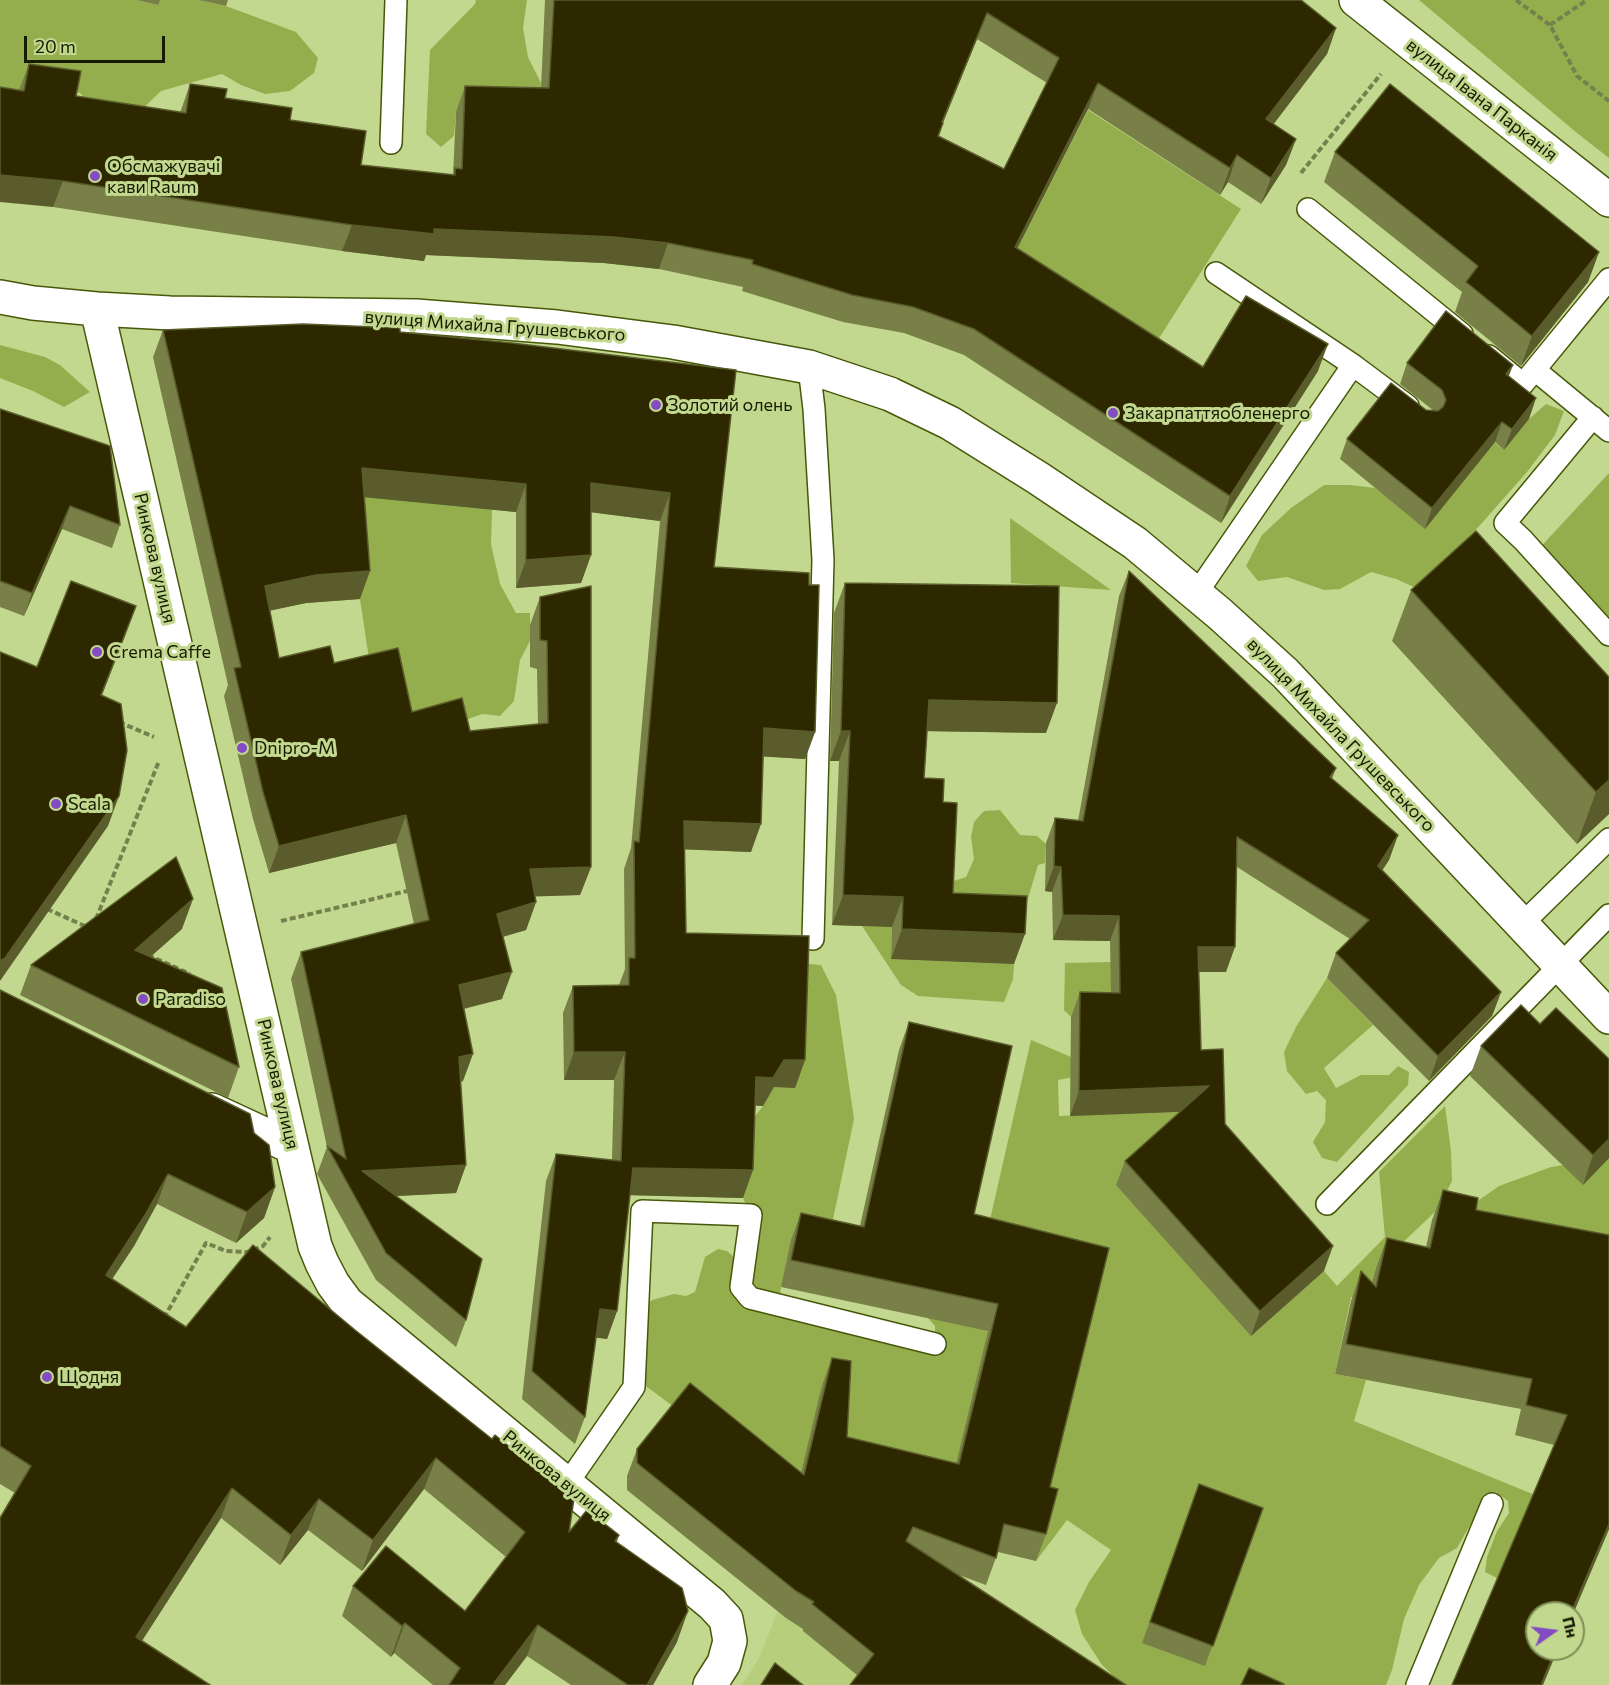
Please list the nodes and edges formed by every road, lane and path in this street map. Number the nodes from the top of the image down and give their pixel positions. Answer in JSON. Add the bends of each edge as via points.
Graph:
{"nodes":[{"id":1,"x":396,"y":0,"type":"edge"},
{"id":2,"x":1356,"y":0,"type":"edge"},
{"id":3,"x":1516,"y":0,"type":"edge"},
{"id":4,"x":1587,"y":0,"type":"edge"},
{"id":5,"x":1550,"y":25,"type":"junction"},
{"id":6,"x":1609,"y":101,"type":"edge"},
{"id":7,"x":391,"y":142,"type":"dead end"},
{"id":8,"x":1609,"y":200,"type":"edge"},
{"id":9,"x":1308,"y":209,"type":"dead end"},
{"id":10,"x":1216,"y":273,"type":"dead end"},
{"id":11,"x":1609,"y":279,"type":"edge"},
{"id":12,"x":0,"y":297,"type":"edge"},
{"id":13,"x":97,"y":309,"type":"junction"},
{"id":14,"x":1353,"y":365,"type":"junction"},
{"id":15,"x":809,"y":367,"type":"junction"},
{"id":16,"x":1535,"y":370,"type":"junction"},
{"id":17,"x":1426,"y":420,"type":"edge"},
{"id":18,"x":1601,"y":424,"type":"edge"},
{"id":19,"x":1196,"y":594,"type":"junction"},
{"id":20,"x":1609,"y":635,"type":"edge"},
{"id":21,"x":114,"y":720,"type":"edge"},
{"id":22,"x":156,"y":738,"type":"dead end"},
{"id":23,"x":162,"y":753,"type":"dead end"},
{"id":24,"x":1609,"y":839,"type":"edge"},
{"id":25,"x":407,"y":891,"type":"dead end"},
{"id":26,"x":41,"y":906,"type":"edge"},
{"id":27,"x":1609,"y":915,"type":"edge"},
{"id":28,"x":279,"y":921,"type":"dead end"},
{"id":29,"x":1522,"y":924,"type":"junction"},
{"id":30,"x":813,"y":939,"type":"dead end"},
{"id":31,"x":142,"y":952,"type":"edge"},
{"id":32,"x":1560,"y":966,"type":"junction"},
{"id":33,"x":193,"y":975,"type":"edge"},
{"id":34,"x":1609,"y":1017,"type":"edge"},
{"id":35,"x":183,"y":1096,"type":"edge"},
{"id":36,"x":292,"y":1147,"type":"junction"},
{"id":37,"x":1327,"y":1204,"type":"dead end"},
{"id":38,"x":274,"y":1232,"type":"dead end"},
{"id":39,"x":160,"y":1325,"type":"edge"},
{"id":40,"x":935,"y":1344,"type":"dead end"},
{"id":41,"x":567,"y":1484,"type":"junction"},
{"id":42,"x":1492,"y":1504,"type":"dead end"},
{"id":43,"x":710,"y":1685,"type":"edge"},
{"id":44,"x":1417,"y":1685,"type":"edge"}],
"edges":[{"from":1,"to":7,"type":"lane"},
{"from":2,"to":8,"type":"street","name":"вулиця Івана Парканія"},
{"from":3,"to":5,"type":"path"},
{"from":4,"to":5,"type":"path"},
{"from":5,"to":6,"type":"path","via":[[1576,76]]},
{"from":9,"to":16,"type":"lane","via":[[1523,384]]},
{"from":10,"to":14,"type":"lane"},
{"from":11,"to":16,"type":"lane"},
{"from":12,"to":13,"type":"street","name":"вулиця Михайла Грушевського"},
{"from":13,"to":15,"type":"street","name":"вулиця Михайла Грушевського","via":[[416,316],[557,327],[674,342]]},
{"from":13,"to":36,"type":"street","name":"Ринкова вулиця"},
{"from":14,"to":17,"type":"lane"},
{"from":14,"to":19,"type":"lane"},
{"from":15,"to":19,"type":"street","name":"вулиця Михайла Грушевського","via":[[890,394],[950,423],[1135,543]]},
{"from":15,"to":30,"type":"lane","via":[[823,560]]},
{"from":16,"to":18,"type":"lane"},
{"from":18,"to":20,"type":"lane","via":[[1505,523]]},
{"from":19,"to":29,"type":"street","name":"вулиця Михайла Грушевського","via":[[1285,673]]},
{"from":21,"to":22,"type":"path"},
{"from":23,"to":26,"type":"path","via":[[92,929]]},
{"from":24,"to":29,"type":"lane"},
{"from":25,"to":28,"type":"path"},
{"from":27,"to":32,"type":"lane"},
{"from":29,"to":32,"type":"street","name":"вулиця Михайла Грушевського"},
{"from":31,"to":33,"type":"path"},
{"from":32,"to":34,"type":"street","name":"вулиця Михайла Грушевського"},
{"from":32,"to":37,"type":"lane"},
{"from":35,"to":36,"type":"street"},
{"from":36,"to":41,"type":"street","name":"Ринкова вулиця","via":[[315,1246],[347,1303]]},
{"from":38,"to":39,"type":"path","via":[[263,1246],[247,1252],[226,1251],[206,1243]]},
{"from":40,"to":41,"type":"lane","via":[[750,1298],[741,1287],[751,1215],[642,1211],[634,1387]]},
{"from":41,"to":43,"type":"street","name":"Ринкова вулиця","via":[[726,1619],[730,1641]]},
{"from":42,"to":44,"type":"lane"}]}
